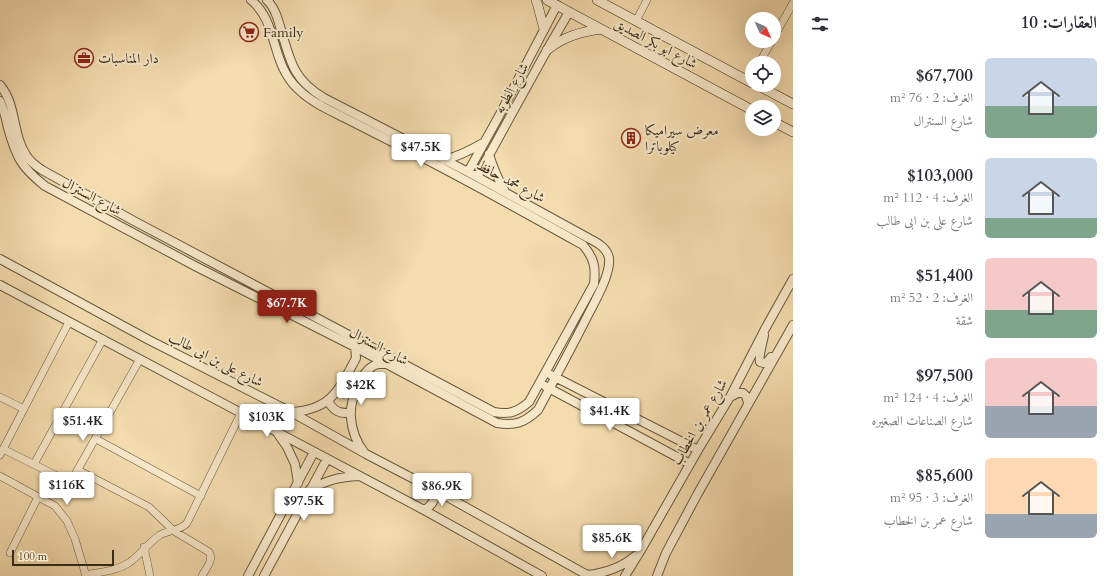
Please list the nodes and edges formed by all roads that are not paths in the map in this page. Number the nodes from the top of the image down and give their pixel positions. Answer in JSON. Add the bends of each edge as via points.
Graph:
{"nodes":[{"id":1,"x":251,"y":0,"type":"edge"},
{"id":2,"x":267,"y":0,"type":"edge"},
{"id":3,"x":536,"y":0,"type":"edge"},
{"id":4,"x":547,"y":0,"type":"edge"},
{"id":5,"x":597,"y":0,"type":"edge"},
{"id":6,"x":647,"y":0,"type":"edge"},
{"id":7,"x":793,"y":3,"type":"edge"},
{"id":8,"x":611,"y":4,"type":"edge"},
{"id":9,"x":556,"y":5,"type":"junction"},
{"id":10,"x":569,"y":12,"type":"junction"},
{"id":11,"x":636,"y":21,"type":"junction"},
{"id":12,"x":781,"y":24,"type":"edge"},
{"id":13,"x":544,"y":29,"type":"junction"},
{"id":14,"x":600,"y":29,"type":"junction"},
{"id":15,"x":555,"y":35,"type":"junction"},
{"id":16,"x":547,"y":50,"type":"junction"},
{"id":17,"x":745,"y":77,"type":"edge"},
{"id":18,"x":0,"y":85,"type":"edge"},
{"id":19,"x":772,"y":92,"type":"edge"},
{"id":20,"x":0,"y":101,"type":"edge"},
{"id":21,"x":793,"y":104,"type":"edge"},
{"id":22,"x":745,"y":106,"type":"edge"},
{"id":23,"x":781,"y":126,"type":"edge"},
{"id":24,"x":793,"y":132,"type":"edge"},
{"id":25,"x":484,"y":142,"type":"junction"},
{"id":26,"x":490,"y":154,"type":"junction"},
{"id":27,"x":444,"y":160,"type":"junction"},
{"id":28,"x":468,"y":172,"type":"junction"},
{"id":29,"x":477,"y":177,"type":"junction"},
{"id":30,"x":505,"y":192,"type":"junction"},
{"id":31,"x":88,"y":196,"type":"junction"},
{"id":32,"x":82,"y":205,"type":"junction"},
{"id":33,"x":118,"y":212,"type":"junction"},
{"id":34,"x":113,"y":221,"type":"junction"},
{"id":35,"x":0,"y":259,"type":"edge"},
{"id":36,"x":793,"y":279,"type":"edge"},
{"id":37,"x":0,"y":285,"type":"edge"},
{"id":38,"x":69,"y":322,"type":"junction"},
{"id":39,"x":572,"y":324,"type":"junction"},
{"id":40,"x":793,"y":325,"type":"edge"},
{"id":41,"x":581,"y":329,"type":"junction"},
{"id":42,"x":765,"y":329,"type":"junction"},
{"id":43,"x":103,"y":339,"type":"junction"},
{"id":44,"x":785,"y":339,"type":"junction"},
{"id":45,"x":355,"y":347,"type":"junction"},
{"id":46,"x":140,"y":359,"type":"junction"},
{"id":47,"x":388,"y":365,"type":"junction"},
{"id":48,"x":352,"y":367,"type":"junction"},
{"id":49,"x":545,"y":372,"type":"junction"},
{"id":50,"x":364,"y":374,"type":"junction"},
{"id":51,"x":429,"y":377,"type":"junction"},
{"id":52,"x":555,"y":378,"type":"junction"},
{"id":53,"x":539,"y":383,"type":"junction"},
{"id":54,"x":425,"y":385,"type":"junction"},
{"id":55,"x":549,"y":388,"type":"junction"},
{"id":56,"x":454,"y":395,"type":"junction"},
{"id":57,"x":0,"y":397,"type":"edge"},
{"id":58,"x":730,"y":397,"type":"junction"},
{"id":59,"x":328,"y":400,"type":"junction"},
{"id":60,"x":748,"y":403,"type":"junction"},
{"id":61,"x":612,"y":407,"type":"junction"},
{"id":62,"x":24,"y":409,"type":"junction"},
{"id":63,"x":291,"y":412,"type":"junction"},
{"id":64,"x":350,"y":412,"type":"junction"},
{"id":65,"x":241,"y":413,"type":"junction"},
{"id":66,"x":606,"y":419,"type":"junction"},
{"id":67,"x":276,"y":432,"type":"junction"},
{"id":68,"x":96,"y":439,"type":"junction"},
{"id":69,"x":698,"y":450,"type":"junction"},
{"id":70,"x":2,"y":452,"type":"edge"},
{"id":71,"x":314,"y":452,"type":"junction"},
{"id":72,"x":366,"y":454,"type":"junction"},
{"id":73,"x":327,"y":459,"type":"junction"},
{"id":74,"x":34,"y":464,"type":"junction"},
{"id":75,"x":690,"y":464,"type":"junction"},
{"id":76,"x":78,"y":470,"type":"junction"},
{"id":77,"x":0,"y":476,"type":"edge"},
{"id":78,"x":361,"y":476,"type":"junction"},
{"id":79,"x":298,"y":483,"type":"junction"},
{"id":80,"x":310,"y":489,"type":"junction"},
{"id":81,"x":435,"y":490,"type":"junction"},
{"id":82,"x":201,"y":496,"type":"junction"},
{"id":83,"x":38,"y":497,"type":"junction"},
{"id":84,"x":424,"y":510,"type":"junction"},
{"id":85,"x":174,"y":531,"type":"junction"},
{"id":86,"x":144,"y":548,"type":"junction"},
{"id":87,"x":642,"y":550,"type":"junction"},
{"id":88,"x":10,"y":553,"type":"dead end"},
{"id":89,"x":666,"y":553,"type":"junction"},
{"id":90,"x":113,"y":573,"type":"edge"},
{"id":91,"x":86,"y":575,"type":"edge"},
{"id":92,"x":150,"y":576,"type":"edge"},
{"id":93,"x":202,"y":576,"type":"edge"},
{"id":94,"x":248,"y":576,"type":"edge"},
{"id":95,"x":264,"y":576,"type":"edge"},
{"id":96,"x":542,"y":576,"type":"edge"},
{"id":97,"x":588,"y":576,"type":"edge"},
{"id":98,"x":625,"y":576,"type":"edge"},
{"id":99,"x":657,"y":576,"type":"edge"},
{"id":100,"x":664,"y":576,"type":"edge"}],
"edges":[{"from":1,"to":39,"type":"street","name":"شارع محمد حافظ","via":[[263,13],[284,70],[307,97],[583,245],[594,263],[594,284]]},
{"from":2,"to":27,"type":"street","name":"شارع محمد حافظ","via":[[277,16],[295,71],[303,82],[324,98]]},
{"from":3,"to":13,"type":"main road"},
{"from":4,"to":9,"type":"main road","name":"شارع ابو بكر الصديق"},
{"from":5,"to":8,"type":"main road","name":"شارع ابو بكر الصديق"},
{"from":6,"to":11,"type":"street"},
{"from":7,"to":12,"type":"street"},
{"from":8,"to":11,"type":"main road","name":"شارع ابو بكر الصديق"},
{"from":9,"to":10,"type":"main road","name":"شارع ابو بكر الصديق"},
{"from":9,"to":13,"type":"street","name":"شارع الطوبه"},
{"from":10,"to":14,"type":"main road","name":"شارع ابو بكر الصديق"},
{"from":10,"to":15,"type":"street","name":"شارع الطوبه"},
{"from":11,"to":17,"type":"main road","name":"شارع ابو بكر الصديق"},
{"from":13,"to":15,"type":"street"},
{"from":13,"to":25,"type":"street","name":"شارع الطوبه"},
{"from":14,"to":16,"type":"main road","via":[[562,39]]},
{"from":14,"to":22,"type":"main road","name":"شارع ابو بكر الصديق"},
{"from":15,"to":16,"type":"street","name":"شارع الطوبه"},
{"from":16,"to":26,"type":"street","name":"شارع الطوبه"},
{"from":18,"to":31,"type":"street","name":"شارع السنترال","via":[[9,100],[22,146],[32,163]]},
{"from":19,"to":21,"type":"main road","name":"شارع ابو بكر الصديق"},
{"from":20,"to":32,"type":"street","name":"شارع السنترال","via":[[21,163],[45,186]]},
{"from":23,"to":24,"type":"main road"},
{"from":25,"to":27,"type":"street","via":[[472,150]]},
{"from":25,"to":28,"type":"street","name":"شارع الطوبه"},
{"from":26,"to":29,"type":"street","name":"شارع الطوبه"},
{"from":26,"to":30,"type":"street","via":[[498,180]]},
{"from":27,"to":28,"type":"street","name":"شارع محمد حافظ"},
{"from":28,"to":29,"type":"street","name":"شارع محمد حافظ"},
{"from":29,"to":30,"type":"street","name":"شارع محمد حافظ"},
{"from":30,"to":41,"type":"street","name":"شارع محمد حافظ","via":[[600,244],[606,252],[609,258],[608,270]]},
{"from":31,"to":32,"type":"street","via":[[88,202]]},
{"from":31,"to":33,"type":"street","name":"شارع السنترال"},
{"from":32,"to":34,"type":"street","name":"شارع السنترال"},
{"from":33,"to":34,"type":"street","via":[[113,216]]},
{"from":33,"to":51,"type":"street","name":"شارع السنترال"},
{"from":34,"to":45,"type":"street","name":"شارع السنترال","via":[[195,266]]},
{"from":35,"to":63,"type":"street","name":"شارع على بن ابى طالب","via":[[149,340]]},
{"from":36,"to":42,"type":"street","name":"شارع عمر بن الخطاب"},
{"from":37,"to":38,"type":"street"},
{"from":38,"to":43,"type":"street"},
{"from":38,"to":62,"type":"street"},
{"from":39,"to":41,"type":"street"},
{"from":39,"to":49,"type":"street","name":"شارع السنترال"},
{"from":40,"to":44,"type":"street"},
{"from":41,"to":52,"type":"street","name":"شارع السنترال"},
{"from":42,"to":44,"type":"street","via":[[759,357],[762,364],[767,362]]},
{"from":42,"to":58,"type":"street","name":"شارع عمر بن الخطاب"},
{"from":43,"to":46,"type":"street"},
{"from":43,"to":74,"type":"street"},
{"from":44,"to":60,"type":"street"},
{"from":45,"to":47,"type":"street","name":"شارع السنترال"},
{"from":45,"to":48,"type":"street","via":[[356,358]]},
{"from":46,"to":65,"type":"street"},
{"from":46,"to":68,"type":"street"},
{"from":47,"to":50,"type":"street","via":[[374,365]]},
{"from":47,"to":54,"type":"street","name":"شارع السنترال"},
{"from":48,"to":50,"type":"street","via":[[360,367]]},
{"from":48,"to":59,"type":"street","via":[[338,391]]},
{"from":49,"to":52,"type":"street"},
{"from":49,"to":53,"type":"street","name":"شارع السنترال"},
{"from":50,"to":64,"type":"street","via":[[353,396]]},
{"from":51,"to":54,"type":"street"},
{"from":51,"to":56,"type":"street","name":"شارع السنترال"},
{"from":52,"to":55,"type":"street","name":"شارع السنترال"},
{"from":52,"to":61,"type":"street"},
{"from":53,"to":55,"type":"street"},
{"from":53,"to":56,"type":"street","name":"شارع السنترال","via":[[529,402],[522,408],[504,414]]},
{"from":54,"to":56,"type":"street","name":"شارع السنترال"},
{"from":55,"to":56,"type":"street","name":"شارع السنترال","via":[[538,410],[519,423],[508,425],[496,423]]},
{"from":55,"to":66,"type":"street"},
{"from":57,"to":62,"type":"street"},
{"from":58,"to":60,"type":"street","via":[[743,393]]},
{"from":58,"to":69,"type":"street","name":"شارع عمر بن الخطاب"},
{"from":59,"to":63,"type":"street","via":[[309,410]]},
{"from":59,"to":64,"type":"street","via":[[331,407],[337,411]]},
{"from":60,"to":89,"type":"street"},
{"from":61,"to":66,"type":"street"},
{"from":61,"to":69,"type":"street"},
{"from":62,"to":70,"type":"street"},
{"from":63,"to":72,"type":"street","name":"شارع على بن ابى طالب"},
{"from":64,"to":72,"type":"street","via":[[354,436]]},
{"from":65,"to":67,"type":"street"},
{"from":65,"to":82,"type":"street"},
{"from":66,"to":75,"type":"street"},
{"from":67,"to":71,"type":"street"},
{"from":67,"to":79,"type":"street","via":[[295,464]]},
{"from":68,"to":76,"type":"street"},
{"from":68,"to":82,"type":"street"},
{"from":69,"to":75,"type":"street","name":"شارع عمر بن الخطاب"},
{"from":70,"to":74,"type":"street"},
{"from":71,"to":73,"type":"street"},
{"from":71,"to":79,"type":"street"},
{"from":72,"to":81,"type":"street","name":"شارع على بن ابى طالب"},
{"from":73,"to":78,"type":"street"},
{"from":73,"to":80,"type":"street"},
{"from":74,"to":76,"type":"street","via":[[65,480],[71,480]]},
{"from":75,"to":87,"type":"street","name":"شارع عمر بن الخطاب"},
{"from":76,"to":85,"type":"street","via":[[150,506]]},
{"from":77,"to":83,"type":"street"},
{"from":78,"to":80,"type":"street","via":[[326,481]]},
{"from":78,"to":84,"type":"street"},
{"from":79,"to":94,"type":"street"},
{"from":80,"to":95,"type":"street"},
{"from":81,"to":84,"type":"street","via":[[436,495],[432,504]]},
{"from":81,"to":97,"type":"street","name":"شارع على بن ابى طالب"},
{"from":82,"to":85,"type":"street","via":[[188,523]]},
{"from":83,"to":88,"type":"street"},
{"from":83,"to":91,"type":"street","via":[[55,506],[68,521]]},
{"from":84,"to":96,"type":"street"},
{"from":85,"to":86,"type":"street","via":[[160,535]]},
{"from":85,"to":93,"type":"street","via":[[210,554],[210,561]]},
{"from":86,"to":90,"type":"street","via":[[131,562]]},
{"from":86,"to":92,"type":"street"},
{"from":87,"to":97,"type":"street","via":[[614,569]]},
{"from":87,"to":98,"type":"street","name":"شارع عمر بن الخطاب"},
{"from":89,"to":99,"type":"street"},
{"from":89,"to":100,"type":"street"},
{"from":90,"to":91,"type":"street"}]}
